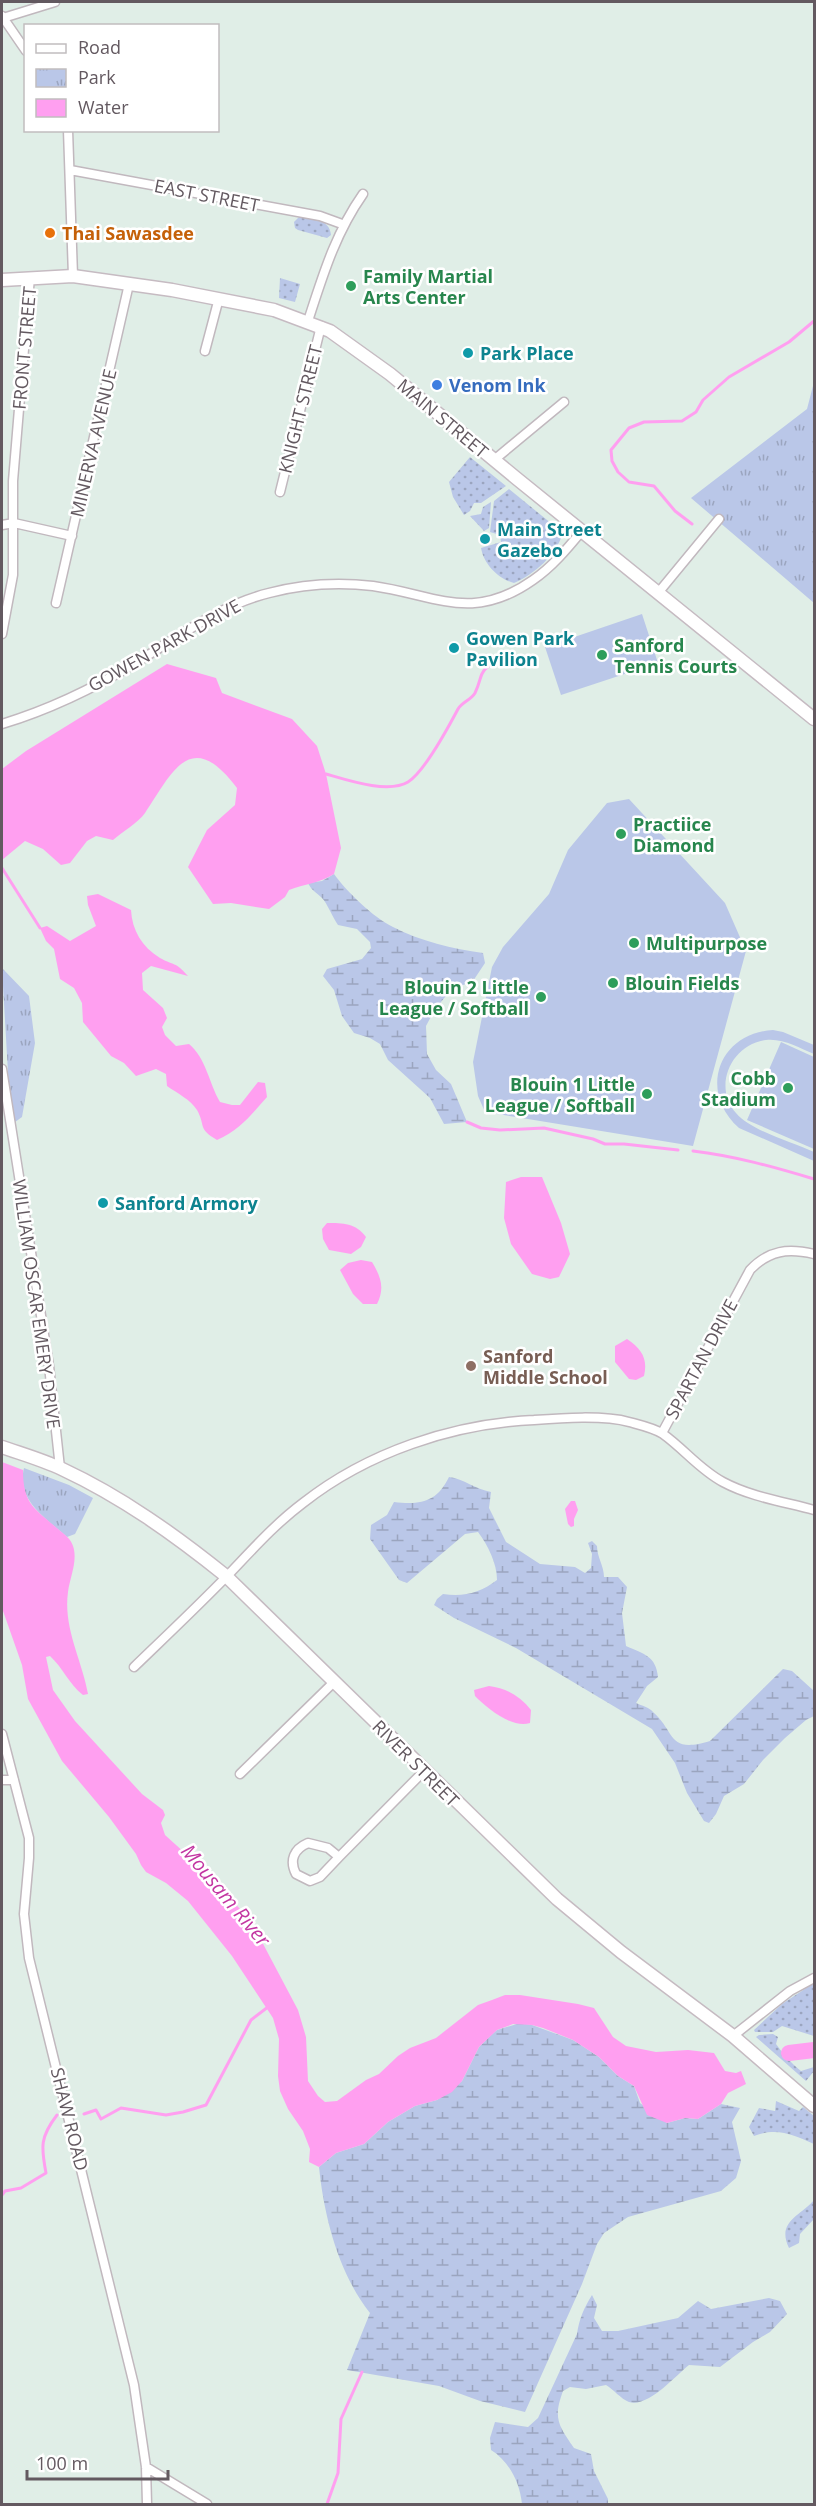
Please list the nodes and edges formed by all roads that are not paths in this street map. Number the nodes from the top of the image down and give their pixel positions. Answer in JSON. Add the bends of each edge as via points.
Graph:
{"nodes":[{"id":1,"x":55,"y":2,"type":"edge"},
{"id":2,"x":2,"y":17,"type":"edge"},
{"id":3,"x":24,"y":48,"type":"edge"},
{"id":4,"x":68,"y":132,"type":"edge"},
{"id":5,"x":70,"y":170,"type":"junction"},
{"id":6,"x":363,"y":194,"type":"dead end"},
{"id":7,"x":342,"y":224,"type":"junction"},
{"id":8,"x":73,"y":276,"type":"junction"},
{"id":9,"x":30,"y":277,"type":"junction"},
{"id":10,"x":2,"y":279,"type":"edge"},
{"id":11,"x":129,"y":284,"type":"junction"},
{"id":12,"x":219,"y":298,"type":"junction"},
{"id":13,"x":308,"y":321,"type":"junction"},
{"id":14,"x":321,"y":326,"type":"junction"},
{"id":15,"x":205,"y":351,"type":"dead end"},
{"id":16,"x":564,"y":402,"type":"dead end"},
{"id":17,"x":494,"y":460,"type":"junction"},
{"id":18,"x":279,"y":492,"type":"dead end"},
{"id":19,"x":719,"y":519,"type":"dead end"},
{"id":20,"x":14,"y":524,"type":"junction"},
{"id":21,"x":2,"y":525,"type":"edge"},
{"id":22,"x":581,"y":532,"type":"junction"},
{"id":23,"x":72,"y":537,"type":"junction"},
{"id":24,"x":658,"y":593,"type":"junction"},
{"id":25,"x":56,"y":603,"type":"dead end"},
{"id":26,"x":2,"y":634,"type":"edge"},
{"id":27,"x":814,"y":719,"type":"edge"},
{"id":28,"x":2,"y":726,"type":"edge"},
{"id":29,"x":2,"y":1069,"type":"edge"},
{"id":30,"x":814,"y":1254,"type":"edge"},
{"id":31,"x":662,"y":1433,"type":"junction"},
{"id":32,"x":2,"y":1448,"type":"edge"},
{"id":33,"x":60,"y":1468,"type":"junction"},
{"id":34,"x":814,"y":1510,"type":"edge"},
{"id":35,"x":226,"y":1576,"type":"junction"},
{"id":36,"x":134,"y":1667,"type":"dead end"},
{"id":37,"x":334,"y":1682,"type":"junction"},
{"id":38,"x":2,"y":1734,"type":"edge"},
{"id":39,"x":424,"y":1771,"type":"junction"},
{"id":40,"x":240,"y":1774,"type":"dead end"},
{"id":41,"x":2,"y":1780,"type":"edge"},
{"id":42,"x":14,"y":1780,"type":"junction"},
{"id":43,"x":339,"y":1857,"type":"junction"},
{"id":44,"x":814,"y":1978,"type":"edge"},
{"id":45,"x":733,"y":2036,"type":"junction"},
{"id":46,"x":814,"y":2106,"type":"edge"},
{"id":47,"x":146,"y":2467,"type":"junction"},
{"id":48,"x":147,"y":2505,"type":"edge"},
{"id":49,"x":207,"y":2505,"type":"edge"}],
"edges":[{"from":1,"to":2,"type":"street"},
{"from":2,"to":3,"type":"street"},
{"from":4,"to":5,"type":"street"},
{"from":5,"to":7,"type":"street","name":"EAST STREET","via":[[320,216]]},
{"from":5,"to":8,"type":"street"},
{"from":6,"to":7,"type":"street"},
{"from":7,"to":13,"type":"street"},
{"from":8,"to":9,"type":"street","name":"MAIN STREET"},
{"from":8,"to":11,"type":"street","name":"MAIN STREET"},
{"from":9,"to":10,"type":"street","name":"MAIN STREET"},
{"from":9,"to":20,"type":"street","name":"FRONT STREET","via":[[13,481]]},
{"from":11,"to":12,"type":"street","name":"MAIN STREET"},
{"from":11,"to":23,"type":"street","name":"MINERVA AVENUE"},
{"from":12,"to":13,"type":"street","name":"MAIN STREET"},
{"from":12,"to":15,"type":"street"},
{"from":13,"to":14,"type":"street","name":"MAIN STREET"},
{"from":14,"to":17,"type":"street","name":"MAIN STREET","via":[[373,360]]},
{"from":14,"to":18,"type":"street","name":"KNIGHT STREET"},
{"from":16,"to":17,"type":"street"},
{"from":17,"to":22,"type":"street","name":"MAIN STREET"},
{"from":19,"to":24,"type":"street"},
{"from":20,"to":21,"type":"street"},
{"from":20,"to":23,"type":"street"},
{"from":20,"to":26,"type":"street","name":"FRONT STREET","via":[[11,588]]},
{"from":22,"to":24,"type":"street","name":"MAIN STREET"},
{"from":22,"to":28,"type":"street","name":"GOWEN PARK DRIVE","via":[[533,580],[483,602],[447,603],[375,586],[345,584],[300,586],[255,597],[213,615],[100,682]]},
{"from":23,"to":25,"type":"street","name":"MINERVA AVENUE"},
{"from":24,"to":27,"type":"street","name":"MAIN STREET"},
{"from":29,"to":33,"type":"street","name":"WILLIAM OSCAR EMERY DRIVE","via":[[49,1366]]},
{"from":30,"to":31,"type":"street","name":"SPARTAN DRIVE","via":[[783,1250],[759,1260],[750,1270]]},
{"from":31,"to":34,"type":"street","via":[[724,1482]]},
{"from":31,"to":35,"type":"street","name":"SPARTAN DRIVE","via":[[626,1421],[570,1418],[502,1421],[440,1435],[394,1451],[333,1481],[260,1540]]},
{"from":32,"to":33,"type":"street","name":"RIVER STREET"},
{"from":33,"to":35,"type":"street","name":"RIVER STREET","via":[[133,1508]]},
{"from":35,"to":36,"type":"street","name":"SPARTAN DRIVE"},
{"from":35,"to":37,"type":"street","name":"RIVER STREET"},
{"from":37,"to":39,"type":"street","name":"RIVER STREET"},
{"from":37,"to":40,"type":"street"},
{"from":38,"to":42,"type":"street","name":"SHAW ROAD"},
{"from":39,"to":43,"type":"street"},
{"from":39,"to":45,"type":"street","name":"RIVER STREET","via":[[557,1899]]},
{"from":41,"to":42,"type":"street"},
{"from":42,"to":47,"type":"street","name":"SHAW ROAD","via":[[29,1838],[24,1914],[29,1958],[126,2347]]},
{"from":43,"to":43,"type":"street","via":[[328,1848],[308,1843],[296,1851],[292,1861],[302,1879],[314,1880]]},
{"from":44,"to":45,"type":"street","via":[[790,1991]]},
{"from":45,"to":46,"type":"street","name":"RIVER STREET"},
{"from":47,"to":48,"type":"street","name":"SHAW ROAD"},
{"from":47,"to":49,"type":"street"}]}
